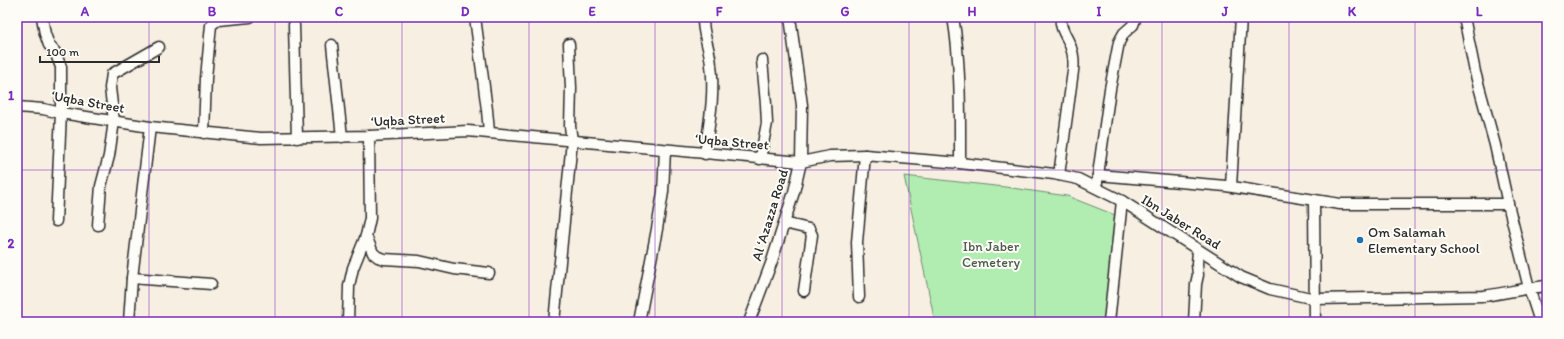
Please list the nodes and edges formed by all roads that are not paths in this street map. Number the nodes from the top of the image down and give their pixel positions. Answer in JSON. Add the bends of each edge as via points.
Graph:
{"nodes":[{"id":1,"x":42,"y":17,"type":"edge"},
{"id":2,"x":250,"y":17,"type":"edge"},
{"id":3,"x":475,"y":17,"type":"edge"},
{"id":4,"x":703,"y":17,"type":"edge"},
{"id":5,"x":790,"y":17,"type":"edge"},
{"id":6,"x":953,"y":17,"type":"edge"},
{"id":7,"x":1061,"y":17,"type":"edge"},
{"id":8,"x":1136,"y":17,"type":"edge"},
{"id":9,"x":1241,"y":17,"type":"edge"},
{"id":10,"x":1464,"y":17,"type":"edge"},
{"id":11,"x":294,"y":25,"type":"dead end"},
{"id":12,"x":569,"y":44,"type":"dead end"},
{"id":13,"x":332,"y":45,"type":"dead end"},
{"id":14,"x":159,"y":47,"type":"dead end"},
{"id":15,"x":762,"y":60,"type":"dead end"},
{"id":16,"x":17,"y":107,"type":"edge"},
{"id":17,"x":61,"y":113,"type":"junction"},
{"id":18,"x":114,"y":121,"type":"junction"},
{"id":19,"x":150,"y":127,"type":"junction"},
{"id":20,"x":489,"y":132,"type":"junction"},
{"id":21,"x":204,"y":134,"type":"junction"},
{"id":22,"x":369,"y":136,"type":"junction"},
{"id":23,"x":342,"y":137,"type":"junction"},
{"id":24,"x":298,"y":138,"type":"junction"},
{"id":25,"x":572,"y":141,"type":"junction"},
{"id":26,"x":665,"y":150,"type":"junction"},
{"id":27,"x":705,"y":154,"type":"junction"},
{"id":28,"x":865,"y":155,"type":"junction"},
{"id":29,"x":760,"y":159,"type":"junction"},
{"id":30,"x":801,"y":162,"type":"junction"},
{"id":31,"x":960,"y":163,"type":"junction"},
{"id":32,"x":1059,"y":175,"type":"junction"},
{"id":33,"x":1098,"y":175,"type":"junction"},
{"id":34,"x":1231,"y":186,"type":"junction"},
{"id":35,"x":1096,"y":188,"type":"junction"},
{"id":36,"x":1314,"y":200,"type":"junction"},
{"id":37,"x":1122,"y":201,"type":"junction"},
{"id":38,"x":1508,"y":204,"type":"junction"},
{"id":39,"x":56,"y":221,"type":"dead end"},
{"id":40,"x":784,"y":223,"type":"junction"},
{"id":41,"x":98,"y":225,"type":"dead end"},
{"id":42,"x":366,"y":236,"type":"junction"},
{"id":43,"x":1198,"y":250,"type":"junction"},
{"id":44,"x":489,"y":273,"type":"dead end"},
{"id":45,"x":132,"y":278,"type":"junction"},
{"id":46,"x":211,"y":284,"type":"dead end"},
{"id":47,"x":1547,"y":286,"type":"edge"},
{"id":48,"x":1529,"y":288,"type":"junction"},
{"id":49,"x":804,"y":291,"type":"dead end"},
{"id":50,"x":859,"y":297,"type":"dead end"},
{"id":51,"x":1315,"y":299,"type":"junction"},
{"id":52,"x":129,"y":322,"type":"edge"},
{"id":53,"x":348,"y":322,"type":"edge"},
{"id":54,"x":554,"y":322,"type":"edge"},
{"id":55,"x":639,"y":322,"type":"edge"},
{"id":56,"x":749,"y":322,"type":"edge"},
{"id":57,"x":1108,"y":322,"type":"edge"},
{"id":58,"x":1194,"y":322,"type":"edge"},
{"id":59,"x":1315,"y":322,"type":"edge"},
{"id":60,"x":1540,"y":322,"type":"edge"}],
"edges":[{"from":1,"to":17,"type":"street","via":[[49,45],[61,67]]},
{"from":2,"to":21,"type":"street","via":[[218,20],[211,25]]},
{"from":3,"to":20,"type":"street"},
{"from":4,"to":27,"type":"street","via":[[702,28],[711,63],[713,92]]},
{"from":5,"to":30,"type":"street","name":"Al ‘Azazza Road","via":[[802,105]]},
{"from":6,"to":31,"type":"street","via":[[960,112]]},
{"from":7,"to":32,"type":"street","via":[[1074,66]]},
{"from":8,"to":33,"type":"street","via":[[1133,25],[1119,42]]},
{"from":9,"to":34,"type":"street"},
{"from":10,"to":38,"type":"street"},
{"from":11,"to":24,"type":"street"},
{"from":12,"to":25,"type":"street"},
{"from":13,"to":23,"type":"street"},
{"from":14,"to":18,"type":"street","via":[[112,74],[110,88]]},
{"from":15,"to":29,"type":"street","via":[[767,123]]},
{"from":16,"to":17,"type":"street","name":"‘Uqba Street"},
{"from":17,"to":18,"type":"street","name":"‘Uqba Street"},
{"from":17,"to":39,"type":"street"},
{"from":18,"to":19,"type":"street","name":"‘Uqba Street"},
{"from":18,"to":41,"type":"street","via":[[101,186]]},
{"from":19,"to":21,"type":"street","name":"‘Uqba Street"},
{"from":19,"to":45,"type":"street"},
{"from":20,"to":22,"type":"street","name":"‘Uqba Street","via":[[454,131]]},
{"from":20,"to":25,"type":"street","name":"‘Uqba Street"},
{"from":21,"to":24,"type":"street","name":"‘Uqba Street"},
{"from":22,"to":23,"type":"street","name":"‘Uqba Street"},
{"from":22,"to":42,"type":"street","via":[[370,218]]},
{"from":23,"to":24,"type":"street","name":"‘Uqba Street"},
{"from":25,"to":26,"type":"street","name":"‘Uqba Street"},
{"from":25,"to":54,"type":"street"},
{"from":26,"to":27,"type":"street","name":"‘Uqba Street"},
{"from":26,"to":55,"type":"street","via":[[661,207]]},
{"from":27,"to":29,"type":"street","name":"‘Uqba Street"},
{"from":28,"to":30,"type":"street","name":"Ibn Jaber Road","via":[[830,156]]},
{"from":28,"to":31,"type":"street","name":"Ibn Jaber Road"},
{"from":28,"to":50,"type":"street","via":[[857,242]]},
{"from":29,"to":30,"type":"street","name":"‘Uqba Street"},
{"from":30,"to":40,"type":"street","name":"Al ‘Azazza Road"},
{"from":31,"to":32,"type":"street","name":"Ibn Jaber Road"},
{"from":32,"to":35,"type":"street","name":"Ibn Jaber Road","via":[[1078,179]]},
{"from":33,"to":34,"type":"street"},
{"from":33,"to":35,"type":"street"},
{"from":34,"to":36,"type":"street"},
{"from":35,"to":37,"type":"street","name":"Ibn Jaber Road"},
{"from":36,"to":38,"type":"street","via":[[1340,204]]},
{"from":36,"to":51,"type":"street"},
{"from":37,"to":43,"type":"street","name":"Ibn Jaber Road"},
{"from":37,"to":57,"type":"street"},
{"from":38,"to":48,"type":"street"},
{"from":40,"to":49,"type":"street","via":[[808,229],[812,235]]},
{"from":40,"to":56,"type":"street","name":"Al ‘Azazza Road"},
{"from":42,"to":44,"type":"street","via":[[373,253],[384,259],[419,261]]},
{"from":42,"to":53,"type":"street","via":[[353,268],[349,286]]},
{"from":43,"to":51,"type":"street","name":"Ibn Jaber Road","via":[[1254,283]]},
{"from":43,"to":58,"type":"street"},
{"from":45,"to":46,"type":"street"},
{"from":45,"to":52,"type":"street"},
{"from":47,"to":48,"type":"street","name":"Ibn Jaber Road"},
{"from":48,"to":51,"type":"street","name":"Ibn Jaber Road","via":[[1483,296]]},
{"from":48,"to":60,"type":"street"},
{"from":51,"to":59,"type":"street"}]}
